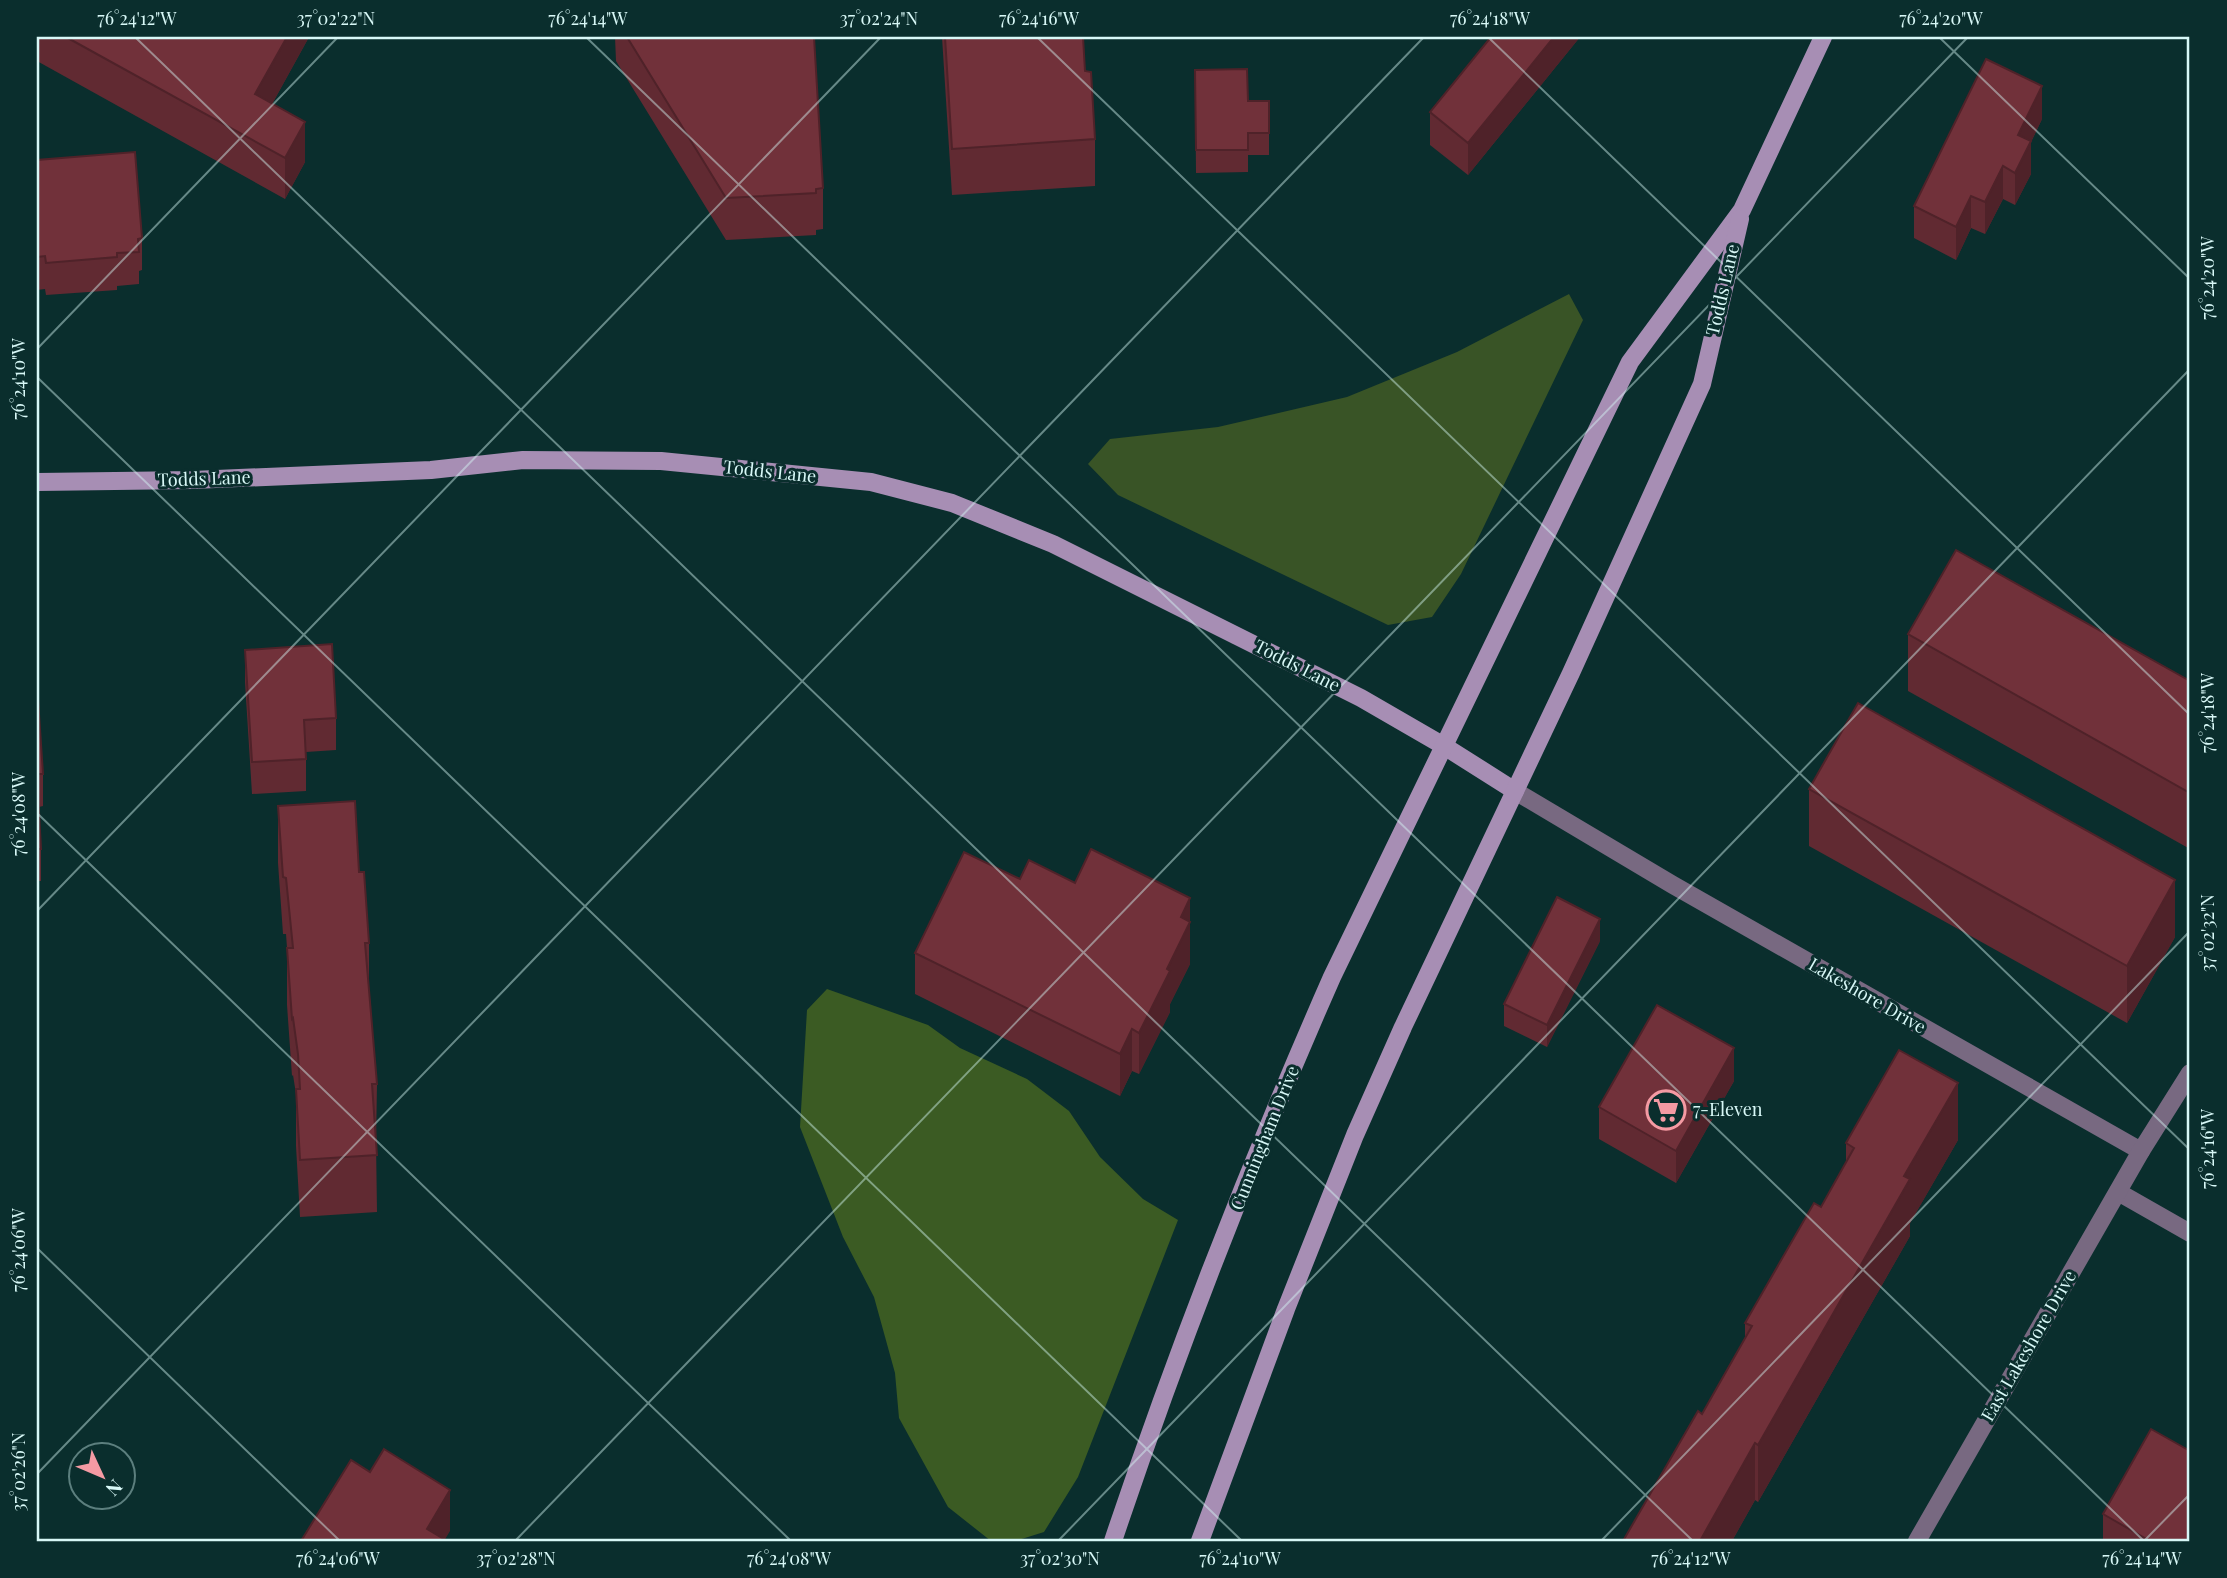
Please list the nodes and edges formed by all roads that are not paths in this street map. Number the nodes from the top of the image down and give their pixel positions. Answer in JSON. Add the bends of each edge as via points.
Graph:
{"nodes":[{"id":1,"x":1823,"y":37,"type":"edge"},
{"id":2,"x":1742,"y":210,"type":"junction"},
{"id":3,"x":37,"y":482,"type":"edge"},
{"id":4,"x":1444,"y":746,"type":"junction"},
{"id":5,"x":1515,"y":791,"type":"junction"},
{"id":6,"x":2190,"y":1073,"type":"edge"},
{"id":7,"x":2141,"y":1151,"type":"junction"},
{"id":8,"x":2118,"y":1192,"type":"junction"},
{"id":9,"x":2190,"y":1233,"type":"edge"},
{"id":10,"x":1113,"y":1541,"type":"edge"},
{"id":11,"x":1200,"y":1541,"type":"edge"},
{"id":12,"x":1917,"y":1541,"type":"edge"}],
"edges":[{"from":1,"to":2,"type":"main road","name":"Todds Lane"},
{"from":2,"to":4,"type":"main road","name":"Todds Lane","via":[[1630,362]]},
{"from":2,"to":5,"type":"main road","name":"Todds Lane","via":[[1702,384]]},
{"from":3,"to":4,"type":"main road","name":"Todds Lane","via":[[431,470],[523,460],[660,461],[871,482],[952,503],[1053,544],[1361,698]]},
{"from":4,"to":5,"type":"main road","name":"Todds Lane"},
{"from":4,"to":10,"type":"main road","name":"Cunningham Drive","via":[[1293,1066],[1157,1409]]},
{"from":5,"to":7,"type":"street","name":"Lakeshore Drive"},
{"from":5,"to":11,"type":"main road","via":[[1355,1135]]},
{"from":6,"to":7,"type":"street"},
{"from":7,"to":8,"type":"street","name":"East Lakeshore Drive"},
{"from":8,"to":9,"type":"street"},
{"from":8,"to":12,"type":"street","name":"East Lakeshore Drive"}]}
